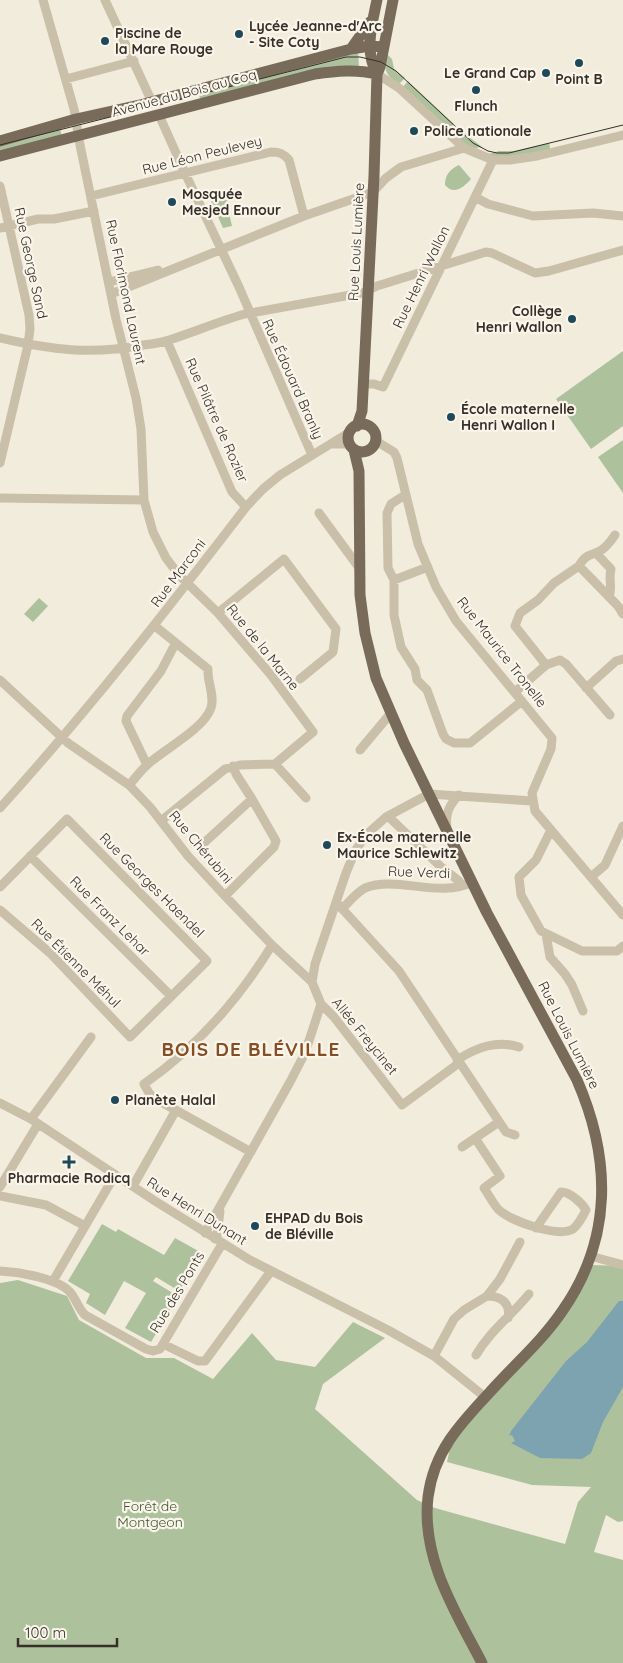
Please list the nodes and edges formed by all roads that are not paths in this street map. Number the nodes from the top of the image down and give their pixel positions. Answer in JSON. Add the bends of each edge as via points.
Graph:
{"nodes":[{"id":1,"x":43,"y":0,"type":"edge"},
{"id":2,"x":105,"y":0,"type":"edge"},
{"id":3,"x":377,"y":0,"type":"edge"},
{"id":4,"x":393,"y":0,"type":"edge"},
{"id":5,"x":374,"y":16,"type":"junction"},
{"id":6,"x":370,"y":46,"type":"junction"},
{"id":7,"x":383,"y":47,"type":"junction"},
{"id":8,"x":351,"y":49,"type":"junction"},
{"id":9,"x":134,"y":61,"type":"junction"},
{"id":10,"x":377,"y":74,"type":"junction"},
{"id":11,"x":66,"y":79,"type":"junction"},
{"id":12,"x":152,"y":102,"type":"junction"},
{"id":13,"x":159,"y":114,"type":"junction"},
{"id":14,"x":76,"y":119,"type":"junction"},
{"id":15,"x":623,"y":135,"type":"edge"},
{"id":16,"x":78,"y":136,"type":"junction"},
{"id":17,"x":0,"y":141,"type":"edge"},
{"id":18,"x":464,"y":148,"type":"junction"},
{"id":19,"x":0,"y":156,"type":"edge"},
{"id":20,"x":493,"y":160,"type":"junction"},
{"id":21,"x":184,"y":172,"type":"junction"},
{"id":22,"x":0,"y":186,"type":"edge"},
{"id":23,"x":373,"y":192,"type":"junction"},
{"id":24,"x":91,"y":196,"type":"junction"},
{"id":25,"x":475,"y":197,"type":"junction"},
{"id":26,"x":94,"y":211,"type":"junction"},
{"id":27,"x":304,"y":216,"type":"junction"},
{"id":28,"x":623,"y":216,"type":"edge"},
{"id":29,"x":5,"y":227,"type":"edge"},
{"id":30,"x":221,"y":250,"type":"junction"},
{"id":31,"x":623,"y":250,"type":"edge"},
{"id":32,"x":182,"y":264,"type":"junction"},
{"id":33,"x":442,"y":266,"type":"junction"},
{"id":34,"x":109,"y":282,"type":"junction"},
{"id":35,"x":368,"y":290,"type":"junction"},
{"id":36,"x":111,"y":294,"type":"junction"},
{"id":37,"x":249,"y":313,"type":"junction"},
{"id":38,"x":0,"y":338,"type":"edge"},
{"id":39,"x":168,"y":341,"type":"junction"},
{"id":40,"x":28,"y":345,"type":"junction"},
{"id":41,"x":123,"y":350,"type":"junction"},
{"id":42,"x":363,"y":384,"type":"junction"},
{"id":43,"x":356,"y":435,"type":"junction"},
{"id":44,"x":376,"y":441,"type":"junction"},
{"id":45,"x":2,"y":449,"type":"edge"},
{"id":46,"x":367,"y":451,"type":"junction"},
{"id":47,"x":312,"y":455,"type":"junction"},
{"id":48,"x":0,"y":463,"type":"edge"},
{"id":49,"x":359,"y":471,"type":"junction"},
{"id":50,"x":405,"y":495,"type":"junction"},
{"id":51,"x":0,"y":498,"type":"edge"},
{"id":52,"x":144,"y":500,"type":"junction"},
{"id":53,"x":246,"y":507,"type":"junction"},
{"id":54,"x":319,"y":513,"type":"dead end"},
{"id":55,"x":616,"y":535,"type":"dead end"},
{"id":56,"x":596,"y":553,"type":"junction"},
{"id":57,"x":579,"y":566,"type":"junction"},
{"id":58,"x":428,"y":567,"type":"junction"},
{"id":59,"x":360,"y":569,"type":"junction"},
{"id":60,"x":394,"y":580,"type":"junction"},
{"id":61,"x":188,"y":583,"type":"junction"},
{"id":62,"x":609,"y":597,"type":"junction"},
{"id":63,"x":218,"y":613,"type":"junction"},
{"id":64,"x":623,"y":614,"type":"edge"},
{"id":65,"x":155,"y":626,"type":"junction"},
{"id":66,"x":177,"y":644,"type":"junction"},
{"id":67,"x":623,"y":659,"type":"edge"},
{"id":68,"x":546,"y":665,"type":"junction"},
{"id":69,"x":300,"y":679,"type":"dead end"},
{"id":70,"x":0,"y":680,"type":"edge"},
{"id":71,"x":586,"y":688,"type":"junction"},
{"id":72,"x":515,"y":692,"type":"junction"},
{"id":73,"x":522,"y":701,"type":"junction"},
{"id":74,"x":391,"y":714,"type":"junction"},
{"id":75,"x":610,"y":715,"type":"dead end"},
{"id":76,"x":63,"y":738,"type":"junction"},
{"id":77,"x":360,"y":750,"type":"dead end"},
{"id":78,"x":275,"y":764,"type":"junction"},
{"id":79,"x":146,"y":765,"type":"junction"},
{"id":80,"x":233,"y":766,"type":"junction"},
{"id":81,"x":129,"y":785,"type":"junction"},
{"id":82,"x":429,"y":794,"type":"junction"},
{"id":83,"x":459,"y":795,"type":"junction"},
{"id":84,"x":306,"y":798,"type":"dead end"},
{"id":85,"x":252,"y":799,"type":"junction"},
{"id":86,"x":532,"y":801,"type":"junction"},
{"id":87,"x":0,"y":808,"type":"edge"},
{"id":88,"x":391,"y":819,"type":"dead end"},
{"id":89,"x":161,"y":821,"type":"junction"},
{"id":90,"x":623,"y":826,"type":"edge"},
{"id":91,"x":551,"y":830,"type":"junction"},
{"id":92,"x":448,"y":835,"type":"junction"},
{"id":93,"x":205,"y":842,"type":"dead end"},
{"id":94,"x":30,"y":856,"type":"junction"},
{"id":95,"x":591,"y":877,"type":"junction"},
{"id":96,"x":472,"y":882,"type":"junction"},
{"id":97,"x":461,"y":886,"type":"junction"},
{"id":98,"x":0,"y":887,"type":"edge"},
{"id":99,"x":225,"y":896,"type":"junction"},
{"id":100,"x":339,"y":905,"type":"junction"},
{"id":101,"x":0,"y":910,"type":"edge"},
{"id":102,"x":623,"y":915,"type":"edge"},
{"id":103,"x":546,"y":934,"type":"junction"},
{"id":104,"x":272,"y":945,"type":"junction"},
{"id":105,"x":623,"y":946,"type":"edge"},
{"id":106,"x":312,"y":982,"type":"junction"},
{"id":107,"x":171,"y":996,"type":"junction"},
{"id":108,"x":321,"y":1004,"type":"junction"},
{"id":109,"x":583,"y":1011,"type":"dead end"},
{"id":110,"x":91,"y":1037,"type":"dead end"},
{"id":111,"x":130,"y":1037,"type":"joint"},
{"id":112,"x":519,"y":1047,"type":"dead end"},
{"id":113,"x":458,"y":1061,"type":"junction"},
{"id":114,"x":0,"y":1103,"type":"edge"},
{"id":115,"x":176,"y":1110,"type":"junction"},
{"id":116,"x":34,"y":1122,"type":"junction"},
{"id":117,"x":499,"y":1122,"type":"junction"},
{"id":118,"x":515,"y":1135,"type":"dead end"},
{"id":119,"x":475,"y":1138,"type":"junction"},
{"id":120,"x":462,"y":1147,"type":"dead end"},
{"id":121,"x":251,"y":1152,"type":"junction"},
{"id":122,"x":115,"y":1175,"type":"junction"},
{"id":123,"x":133,"y":1186,"type":"junction"},
{"id":124,"x":0,"y":1187,"type":"edge"},
{"id":125,"x":0,"y":1196,"type":"edge"},
{"id":126,"x":221,"y":1206,"type":"junction"},
{"id":127,"x":85,"y":1226,"type":"junction"},
{"id":128,"x":536,"y":1228,"type":"junction"},
{"id":129,"x":205,"y":1233,"type":"junction"},
{"id":130,"x":219,"y":1242,"type":"junction"},
{"id":131,"x":520,"y":1242,"type":"dead end"},
{"id":132,"x":590,"y":1256,"type":"junction"},
{"id":133,"x":623,"y":1265,"type":"edge"},
{"id":134,"x":0,"y":1271,"type":"edge"},
{"id":135,"x":271,"y":1271,"type":"junction"},
{"id":136,"x":53,"y":1282,"type":"junction"},
{"id":137,"x":529,"y":1294,"type":"dead end"},
{"id":138,"x":487,"y":1296,"type":"junction"},
{"id":139,"x":508,"y":1318,"type":"junction"},
{"id":140,"x":163,"y":1344,"type":"junction"},
{"id":141,"x":476,"y":1355,"type":"dead end"},
{"id":142,"x":434,"y":1356,"type":"junction"},
{"id":143,"x":485,"y":1397,"type":"junction"},
{"id":144,"x":482,"y":1663,"type":"edge"}],
"edges":[{"from":1,"to":11,"type":"street","name":"Rue Florimond Laurent"},
{"from":2,"to":9,"type":"street"},
{"from":3,"to":5,"type":"main road"},
{"from":4,"to":7,"type":"main road"},
{"from":5,"to":6,"type":"main road"},
{"from":5,"to":8,"type":"main road"},
{"from":6,"to":7,"type":"main road","name":"Avenue du Bois au Coq"},
{"from":6,"to":8,"type":"main road","name":"Avenue du Bois au Coq"},
{"from":6,"to":10,"type":"main road","via":[[371,64]]},
{"from":7,"to":10,"type":"main road"},
{"from":8,"to":12,"type":"main road","name":"Avenue du Bois au Coq"},
{"from":9,"to":11,"type":"street"},
{"from":9,"to":12,"type":"street"},
{"from":10,"to":13,"type":"main road","name":"Avenue du Bois au Coq","via":[[340,71],[315,74]]},
{"from":10,"to":18,"type":"street","via":[[399,88]]},
{"from":10,"to":23,"type":"main road","name":"Rue Louis Lumière"},
{"from":11,"to":14,"type":"street","name":"Rue Florimond Laurent"},
{"from":12,"to":14,"type":"main road","name":"Avenue du Bois au Coq"},
{"from":13,"to":16,"type":"main road","name":"Avenue du Bois au Coq"},
{"from":13,"to":21,"type":"street","name":"Rue Édouard Branly"},
{"from":14,"to":16,"type":"street","name":"Rue Florimond Laurent"},
{"from":14,"to":17,"type":"main road","name":"Avenue du Bois au Coq"},
{"from":15,"to":20,"type":"street","via":[[537,156]]},
{"from":16,"to":19,"type":"main road","name":"Avenue du Bois au Coq"},
{"from":16,"to":24,"type":"street","name":"Rue Florimond Laurent"},
{"from":18,"to":20,"type":"street"},
{"from":18,"to":23,"type":"street","via":[[401,168]]},
{"from":20,"to":25,"type":"street","name":"Rue Henri Wallon"},
{"from":21,"to":24,"type":"street","name":"Rue Léon Peulevey"},
{"from":21,"to":27,"type":"street","name":"Rue Léon Peulevey","via":[[272,152],[281,153],[289,160]]},
{"from":21,"to":30,"type":"street","name":"Rue Édouard Branly"},
{"from":22,"to":29,"type":"street","name":"Rue George Sand"},
{"from":23,"to":27,"type":"street"},
{"from":23,"to":35,"type":"main road","name":"Rue Louis Lumière"},
{"from":24,"to":26,"type":"street","name":"Rue Florimond Laurent"},
{"from":25,"to":28,"type":"street","via":[[488,204],[533,216],[593,213]]},
{"from":25,"to":33,"type":"street","name":"Rue Henri Wallon"},
{"from":26,"to":29,"type":"street"},
{"from":26,"to":34,"type":"street","name":"Rue Florimond Laurent"},
{"from":27,"to":30,"type":"street"},
{"from":29,"to":40,"type":"street","name":"Rue George Sand","via":[[29,315]]},
{"from":30,"to":32,"type":"street"},
{"from":30,"to":37,"type":"street","name":"Rue Édouard Branly"},
{"from":31,"to":33,"type":"street","via":[[542,273],[486,252]]},
{"from":32,"to":34,"type":"street"},
{"from":32,"to":36,"type":"street"},
{"from":33,"to":35,"type":"street"},
{"from":33,"to":42,"type":"street","name":"Rue Henri Wallon","via":[[382,387]]},
{"from":34,"to":36,"type":"street","name":"Rue Florimond Laurent"},
{"from":35,"to":37,"type":"street"},
{"from":35,"to":42,"type":"main road","name":"Rue Louis Lumière"},
{"from":36,"to":41,"type":"street","name":"Rue Florimond Laurent"},
{"from":37,"to":39,"type":"street"},
{"from":37,"to":47,"type":"street","name":"Rue Édouard Branly"},
{"from":38,"to":40,"type":"street"},
{"from":39,"to":41,"type":"street"},
{"from":39,"to":53,"type":"street","name":"Rue Pilâtre de Rozier","via":[[232,492]]},
{"from":40,"to":41,"type":"street","via":[[74,351]]},
{"from":40,"to":45,"type":"street","name":"Rue George Sand"},
{"from":41,"to":52,"type":"street","name":"Rue Florimond Laurent","via":[[141,430]]},
{"from":42,"to":43,"type":"main road","name":"Rue Louis Lumière","via":[[362,411]]},
{"from":43,"to":44,"type":"main road","via":[[374,432]]},
{"from":43,"to":46,"type":"main road","via":[[360,452]]},
{"from":43,"to":47,"type":"street","name":"Rue Marconi"},
{"from":43,"to":49,"type":"main road","name":"Rue Louis Lumière"},
{"from":44,"to":46,"type":"main road"},
{"from":44,"to":50,"type":"street","name":"Rue Maurice Tronelle","via":[[394,452]]},
{"from":45,"to":48,"type":"street","name":"Rue George Sand"},
{"from":46,"to":49,"type":"main road","name":"Rue Louis Lumière"},
{"from":47,"to":53,"type":"street","name":"Rue Marconi","via":[[280,475]]},
{"from":49,"to":59,"type":"main road","name":"Rue Louis Lumière"},
{"from":50,"to":58,"type":"street","name":"Rue Maurice Tronelle","via":[[418,544]]},
{"from":50,"to":60,"type":"street","via":[[391,504],[387,512],[388,568]]},
{"from":51,"to":52,"type":"street"},
{"from":52,"to":61,"type":"street","name":"Rue Florimond Laurent","via":[[153,532],[166,558]]},
{"from":53,"to":61,"type":"street","name":"Rue Marconi"},
{"from":54,"to":59,"type":"street"},
{"from":55,"to":56,"type":"street"},
{"from":56,"to":57,"type":"street","via":[[591,553]]},
{"from":56,"to":62,"type":"street","via":[[611,569]]},
{"from":57,"to":62,"type":"street"},
{"from":57,"to":68,"type":"street","via":[[520,613],[515,626]]},
{"from":58,"to":60,"type":"street"},
{"from":58,"to":72,"type":"street","name":"Rue Maurice Tronelle","via":[[456,621]]},
{"from":59,"to":74,"type":"main road","name":"Rue Louis Lumière","via":[[365,633],[376,678]]},
{"from":60,"to":73,"type":"street","via":[[394,615],[401,647],[415,669],[417,680],[427,690],[446,739],[454,743],[470,743]]},
{"from":61,"to":63,"type":"street","name":"Rue de la Marne"},
{"from":61,"to":65,"type":"street","name":"Rue Marconi"},
{"from":62,"to":64,"type":"street"},
{"from":63,"to":69,"type":"street","via":[[284,560],[336,629],[333,652]]},
{"from":63,"to":78,"type":"street","name":"Rue de la Marne","via":[[271,675],[313,732]]},
{"from":65,"to":66,"type":"street"},
{"from":65,"to":76,"type":"street","name":"Rue Marconi"},
{"from":66,"to":79,"type":"street","via":[[127,716],[126,721]]},
{"from":66,"to":79,"type":"street","via":[[208,670],[211,708],[187,734]]},
{"from":67,"to":71,"type":"street","via":[[616,661]]},
{"from":68,"to":71,"type":"street","via":[[560,660]]},
{"from":68,"to":72,"type":"street"},
{"from":70,"to":76,"type":"street","name":"Rue Chérubini"},
{"from":71,"to":75,"type":"street"},
{"from":72,"to":73,"type":"street","name":"Rue Maurice Tronelle"},
{"from":73,"to":86,"type":"street","name":"Rue Maurice Tronelle","via":[[553,741],[532,793]]},
{"from":74,"to":77,"type":"street"},
{"from":74,"to":82,"type":"main road","name":"Rue Louis Lumière"},
{"from":76,"to":81,"type":"street","name":"Rue Chérubini"},
{"from":76,"to":87,"type":"street"},
{"from":78,"to":80,"type":"street"},
{"from":78,"to":84,"type":"street"},
{"from":79,"to":81,"type":"street"},
{"from":80,"to":85,"type":"street"},
{"from":80,"to":89,"type":"street"},
{"from":81,"to":89,"type":"street","name":"Rue Chérubini"},
{"from":82,"to":83,"type":"street"},
{"from":82,"to":92,"type":"main road","name":"Rue Louis Lumière"},
{"from":82,"to":100,"type":"street","via":[[386,817],[367,834],[355,850]]},
{"from":83,"to":86,"type":"street"},
{"from":83,"to":92,"type":"street","via":[[449,806]]},
{"from":85,"to":93,"type":"street"},
{"from":85,"to":99,"type":"street","via":[[276,841],[274,847]]},
{"from":86,"to":91,"type":"street","via":[[535,811]]},
{"from":88,"to":97,"type":"street","via":[[460,881]]},
{"from":89,"to":99,"type":"street","name":"Rue Chérubini"},
{"from":90,"to":95,"type":"street","via":[[605,865]]},
{"from":91,"to":95,"type":"street"},
{"from":91,"to":103,"type":"street","via":[[536,860],[519,877],[521,896],[541,931]]},
{"from":92,"to":96,"type":"main road","name":"Rue Louis Lumière"},
{"from":94,"to":98,"type":"street","name":"Rue Georges Haendel"},
{"from":94,"to":107,"type":"street","name":"Rue Franz Lehar"},
{"from":94,"to":107,"type":"street","name":"Rue Georges Haendel","via":[[67,819],[207,961]]},
{"from":95,"to":102,"type":"street"},
{"from":96,"to":97,"type":"street","name":"Rue Verdi"},
{"from":96,"to":132,"type":"main road","name":"Rue Louis Lumière","via":[[587,1103],[598,1144],[602,1184],[599,1224]]},
{"from":97,"to":100,"type":"street","name":"Rue Verdi","via":[[425,888],[381,884],[364,889]]},
{"from":99,"to":104,"type":"street","name":"Rue Chérubini"},
{"from":100,"to":106,"type":"street","via":[[315,964]]},
{"from":100,"to":113,"type":"street","via":[[399,971]]},
{"from":101,"to":111,"type":"street","name":"Rue Étienne Méhul","via":[[50,953]]},
{"from":103,"to":105,"type":"street","via":[[582,951],[617,951]]},
{"from":103,"to":109,"type":"street","via":[[550,957],[572,985]]},
{"from":104,"to":106,"type":"street","name":"Rue Chérubini"},
{"from":104,"to":115,"type":"street","via":[[256,972],[220,1016],[183,1054],[144,1084],[154,1098]]},
{"from":106,"to":108,"type":"street","name":"Allée Freycinet"},
{"from":107,"to":111,"type":"street","name":"Rue Georges Haendel"},
{"from":108,"to":113,"type":"street","name":"Allée Freycinet","via":[[402,1105]]},
{"from":108,"to":121,"type":"street","via":[[305,1053]]},
{"from":110,"to":116,"type":"street"},
{"from":112,"to":113,"type":"street","via":[[503,1044],[483,1047]]},
{"from":113,"to":117,"type":"street"},
{"from":114,"to":116,"type":"street","name":"Rue Henri Dunant"},
{"from":115,"to":121,"type":"street"},
{"from":115,"to":123,"type":"street"},
{"from":116,"to":122,"type":"street","name":"Rue Henri Dunant"},
{"from":116,"to":124,"type":"street"},
{"from":117,"to":118,"type":"street","via":[[506,1132]]},
{"from":117,"to":119,"type":"street"},
{"from":119,"to":120,"type":"street"},
{"from":119,"to":128,"type":"street","via":[[500,1176],[484,1188],[500,1210]]},
{"from":121,"to":126,"type":"street"},
{"from":122,"to":123,"type":"street","name":"Rue Henri Dunant"},
{"from":122,"to":127,"type":"street"},
{"from":123,"to":129,"type":"street","name":"Rue Henri Dunant"},
{"from":125,"to":127,"type":"street","via":[[46,1205]]},
{"from":126,"to":129,"type":"street"},
{"from":126,"to":130,"type":"street","name":"Rue des Ponts"},
{"from":127,"to":136,"type":"street"},
{"from":128,"to":128,"type":"street","via":[[568,1231],[574,1228],[586,1210],[567,1192],[561,1192]]},
{"from":129,"to":130,"type":"street","name":"Rue Henri Dunant"},
{"from":130,"to":135,"type":"street","name":"Rue Henri Dunant"},
{"from":130,"to":140,"type":"street","name":"Rue des Ponts"},
{"from":131,"to":138,"type":"street","via":[[500,1280]]},
{"from":132,"to":133,"type":"street"},
{"from":132,"to":143,"type":"main road","name":"Rue Louis Lumière","via":[[579,1284],[562,1312]]},
{"from":134,"to":136,"type":"street","name":"Rue des Ponts"},
{"from":135,"to":140,"type":"street","via":[[204,1361]]},
{"from":135,"to":142,"type":"street","name":"Rue Henri Dunant"},
{"from":136,"to":140,"type":"street","name":"Rue des Ponts","via":[[72,1295],[84,1315],[146,1349],[156,1350]]},
{"from":137,"to":139,"type":"street"},
{"from":138,"to":139,"type":"street","via":[[498,1296],[505,1302]]},
{"from":138,"to":142,"type":"street","via":[[454,1319]]},
{"from":139,"to":141,"type":"street","via":[[492,1331]]},
{"from":142,"to":143,"type":"street","name":"Rue Henri Dunant"},
{"from":143,"to":144,"type":"main road","name":"Rue Louis Lumière","via":[[452,1433],[439,1457],[428,1498],[430,1545],[435,1566]]}]}
